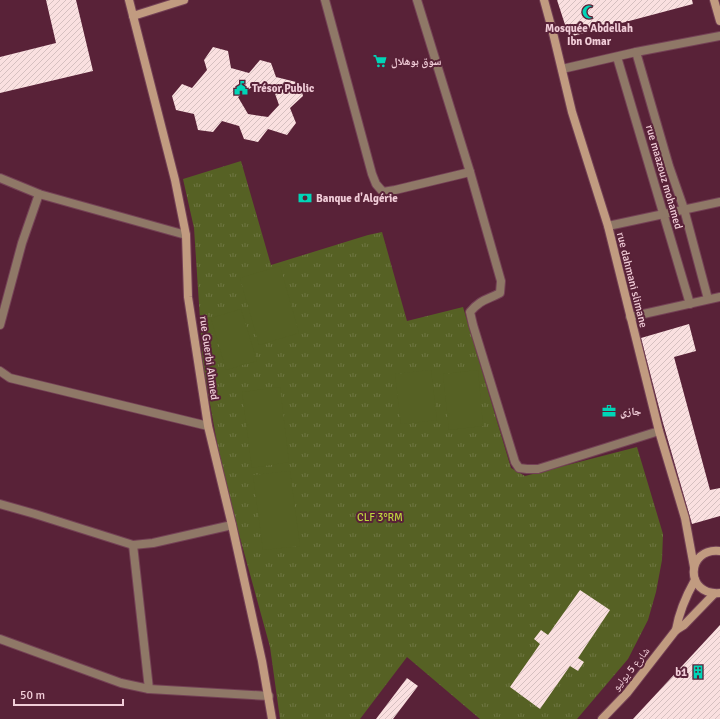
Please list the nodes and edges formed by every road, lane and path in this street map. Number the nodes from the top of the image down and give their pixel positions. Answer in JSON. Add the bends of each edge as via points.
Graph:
{"nodes":[{"id":1,"x":129,"y":0,"type":"edge"},
{"id":2,"x":184,"y":0,"type":"edge"},
{"id":3,"x":325,"y":0,"type":"edge"},
{"id":4,"x":417,"y":0,"type":"edge"},
{"id":5,"x":544,"y":0,"type":"edge"},
{"id":6,"x":714,"y":0,"type":"edge"},
{"id":7,"x":133,"y":16,"type":"junction"},
{"id":8,"x":720,"y":21,"type":"edge"},
{"id":9,"x":720,"y":36,"type":"edge"},
{"id":10,"x":636,"y":52,"type":"junction"},
{"id":11,"x":618,"y":57,"type":"junction"},
{"id":12,"x":562,"y":69,"type":"junction"},
{"id":13,"x":470,"y":172,"type":"junction"},
{"id":14,"x":0,"y":178,"type":"edge"},
{"id":15,"x":39,"y":194,"type":"junction"},
{"id":16,"x":720,"y":202,"type":"edge"},
{"id":17,"x":684,"y":209,"type":"junction"},
{"id":18,"x":664,"y":214,"type":"junction"},
{"id":19,"x":608,"y":226,"type":"junction"},
{"id":20,"x":186,"y":235,"type":"junction"},
{"id":21,"x":720,"y":297,"type":"edge"},
{"id":22,"x":708,"y":299,"type":"junction"},
{"id":23,"x":690,"y":304,"type":"junction"},
{"id":24,"x":630,"y":317,"type":"junction"},
{"id":25,"x":0,"y":324,"type":"edge"},
{"id":26,"x":0,"y":371,"type":"edge"},
{"id":27,"x":208,"y":426,"type":"junction"},
{"id":28,"x":659,"y":431,"type":"junction"},
{"id":29,"x":0,"y":504,"type":"edge"},
{"id":30,"x":232,"y":525,"type":"junction"},
{"id":31,"x":133,"y":545,"type":"junction"},
{"id":32,"x":720,"y":551,"type":"edge"},
{"id":33,"x":694,"y":567,"type":"junction"},
{"id":34,"x":695,"y":580,"type":"junction"},
{"id":35,"x":717,"y":594,"type":"edge"},
{"id":36,"x":676,"y":630,"type":"junction"},
{"id":37,"x":0,"y":639,"type":"edge"},
{"id":38,"x":149,"y":689,"type":"junction"},
{"id":39,"x":269,"y":696,"type":"junction"},
{"id":40,"x":272,"y":719,"type":"edge"},
{"id":41,"x":602,"y":719,"type":"edge"}],
"edges":[{"from":1,"to":7,"type":"main road","name":"rue Guerbi Ahmed"},
{"from":2,"to":7,"type":"main road"},
{"from":3,"to":13,"type":"street","via":[[376,184],[383,192]]},
{"from":4,"to":13,"type":"street"},
{"from":5,"to":12,"type":"main road","name":"rue dahmani slimane"},
{"from":6,"to":8,"type":"main road"},
{"from":7,"to":20,"type":"main road","name":"rue Guerbi Ahmed","via":[[175,180]]},
{"from":9,"to":10,"type":"street"},
{"from":10,"to":11,"type":"street"},
{"from":10,"to":17,"type":"street","name":"rue maazouz mohamed","via":[[668,166]]},
{"from":11,"to":12,"type":"street"},
{"from":11,"to":18,"type":"street","name":"rue maazouz mohamed"},
{"from":12,"to":19,"type":"main road","name":"rue dahmani slimane","via":[[572,112]]},
{"from":13,"to":28,"type":"street","via":[[501,281],[500,294],[476,304],[470,312],[515,462],[519,468],[538,469]]},
{"from":14,"to":15,"type":"street"},
{"from":15,"to":20,"type":"street"},
{"from":15,"to":25,"type":"street","via":[[22,243]]},
{"from":16,"to":17,"type":"street"},
{"from":17,"to":18,"type":"street"},
{"from":17,"to":22,"type":"street","name":"rue maazouz mohamed"},
{"from":18,"to":19,"type":"street"},
{"from":18,"to":23,"type":"street","name":"rue maazouz mohamed"},
{"from":19,"to":24,"type":"main road","name":"rue dahmani slimane"},
{"from":20,"to":27,"type":"main road","name":"rue Guerbi Ahmed","via":[[188,297]]},
{"from":21,"to":22,"type":"street"},
{"from":22,"to":23,"type":"street"},
{"from":23,"to":24,"type":"street"},
{"from":24,"to":28,"type":"main road","name":"rue dahmani slimane"},
{"from":26,"to":27,"type":"street","via":[[10,378]]},
{"from":27,"to":30,"type":"main road","name":"rue Guerbi Ahmed"},
{"from":28,"to":33,"type":"main road","name":"rue dahmani slimane","via":[[685,518]]},
{"from":29,"to":31,"type":"street"},
{"from":30,"to":31,"type":"street"},
{"from":30,"to":39,"type":"main road","name":"rue Guerbi Ahmed"},
{"from":31,"to":38,"type":"street"},
{"from":32,"to":33,"type":"main road","via":[[704,553]]},
{"from":33,"to":34,"type":"main road","name":"rue dahmani slimane"},
{"from":34,"to":35,"type":"main road","via":[[702,590]]},
{"from":34,"to":36,"type":"main road","name":"شارع 5 يوليو","via":[[684,600]]},
{"from":35,"to":36,"type":"main road","name":"شارع 5 يوليو"},
{"from":36,"to":41,"type":"main road","name":"شارع 5 يوليو","via":[[627,693]]},
{"from":37,"to":38,"type":"street","via":[[121,683]]},
{"from":38,"to":39,"type":"street"},
{"from":39,"to":40,"type":"main road","name":"rue Guerbi Ahmed"}]}
